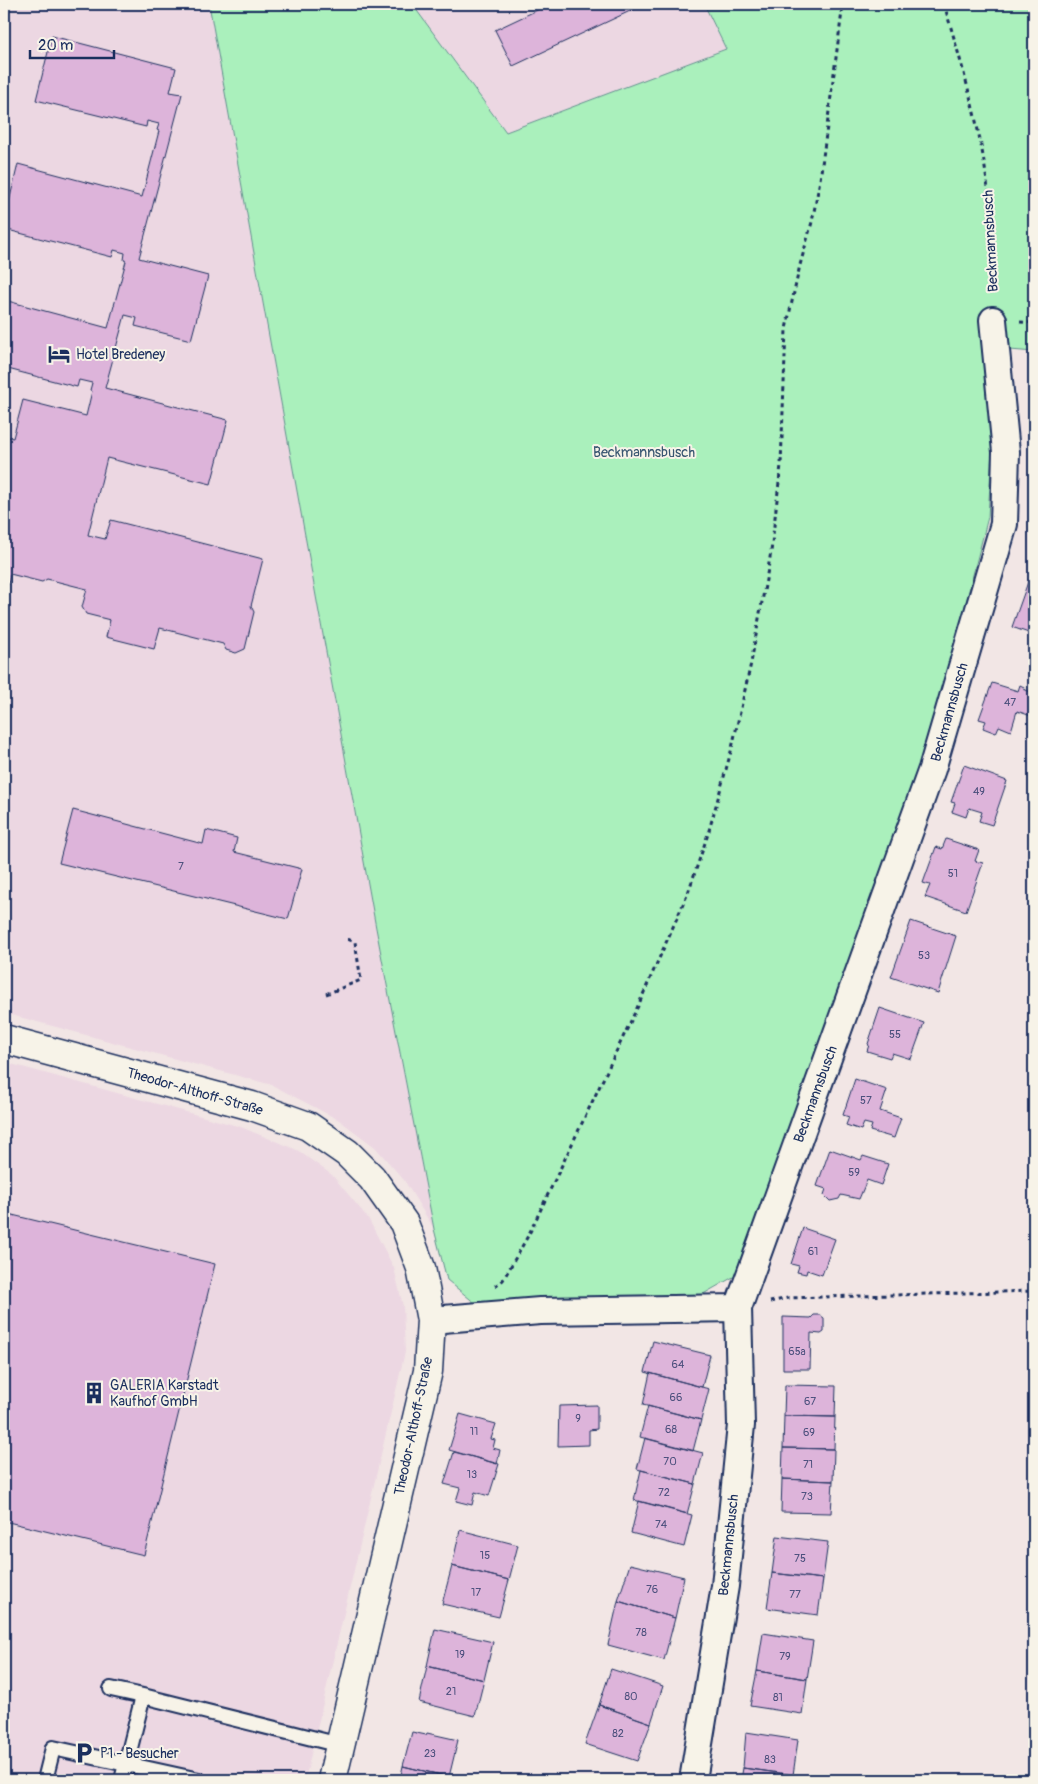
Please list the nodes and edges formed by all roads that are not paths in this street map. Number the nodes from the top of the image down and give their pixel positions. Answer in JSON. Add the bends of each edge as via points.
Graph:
{"nodes":[{"id":1,"x":993,"y":320,"type":"road end"},
{"id":2,"x":4,"y":1038,"type":"edge"},
{"id":3,"x":738,"y":1308,"type":"junction"},
{"id":4,"x":431,"y":1320,"type":"junction"},
{"id":5,"x":110,"y":1689,"type":"dead end"},
{"id":6,"x":143,"y":1696,"type":"junction"},
{"id":7,"x":340,"y":1745,"type":"junction"},
{"id":8,"x":126,"y":1764,"type":"junction"},
{"id":9,"x":45,"y":1780,"type":"edge"},
{"id":10,"x":122,"y":1780,"type":"edge"},
{"id":11,"x":199,"y":1780,"type":"edge"},
{"id":12,"x":332,"y":1780,"type":"edge"},
{"id":13,"x":693,"y":1780,"type":"edge"}],
"edges":[{"from":1,"to":3,"type":"street","name":"Beckmannsbusch","via":[[1006,452],[1004,524],[932,769]]},
{"from":2,"to":4,"type":"street","name":"Theodor-Althoff-Straße","via":[[252,1106],[308,1126],[347,1153],[372,1178],[404,1224],[421,1268]]},
{"from":3,"to":4,"type":"street","via":[[540,1311]]},
{"from":3,"to":13,"type":"street","name":"Beckmannsbusch","via":[[740,1434],[725,1586]]},
{"from":4,"to":7,"type":"street","name":"Theodor-Althoff-Straße","via":[[428,1371]]},
{"from":5,"to":6,"type":"lane"},
{"from":6,"to":7,"type":"lane"},
{"from":6,"to":8,"type":"lane"},
{"from":7,"to":12,"type":"street","name":"Theodor-Althoff-Straße"},
{"from":8,"to":9,"type":"lane","via":[[53,1748]]},
{"from":8,"to":10,"type":"lane"},
{"from":8,"to":11,"type":"lane"}]}
